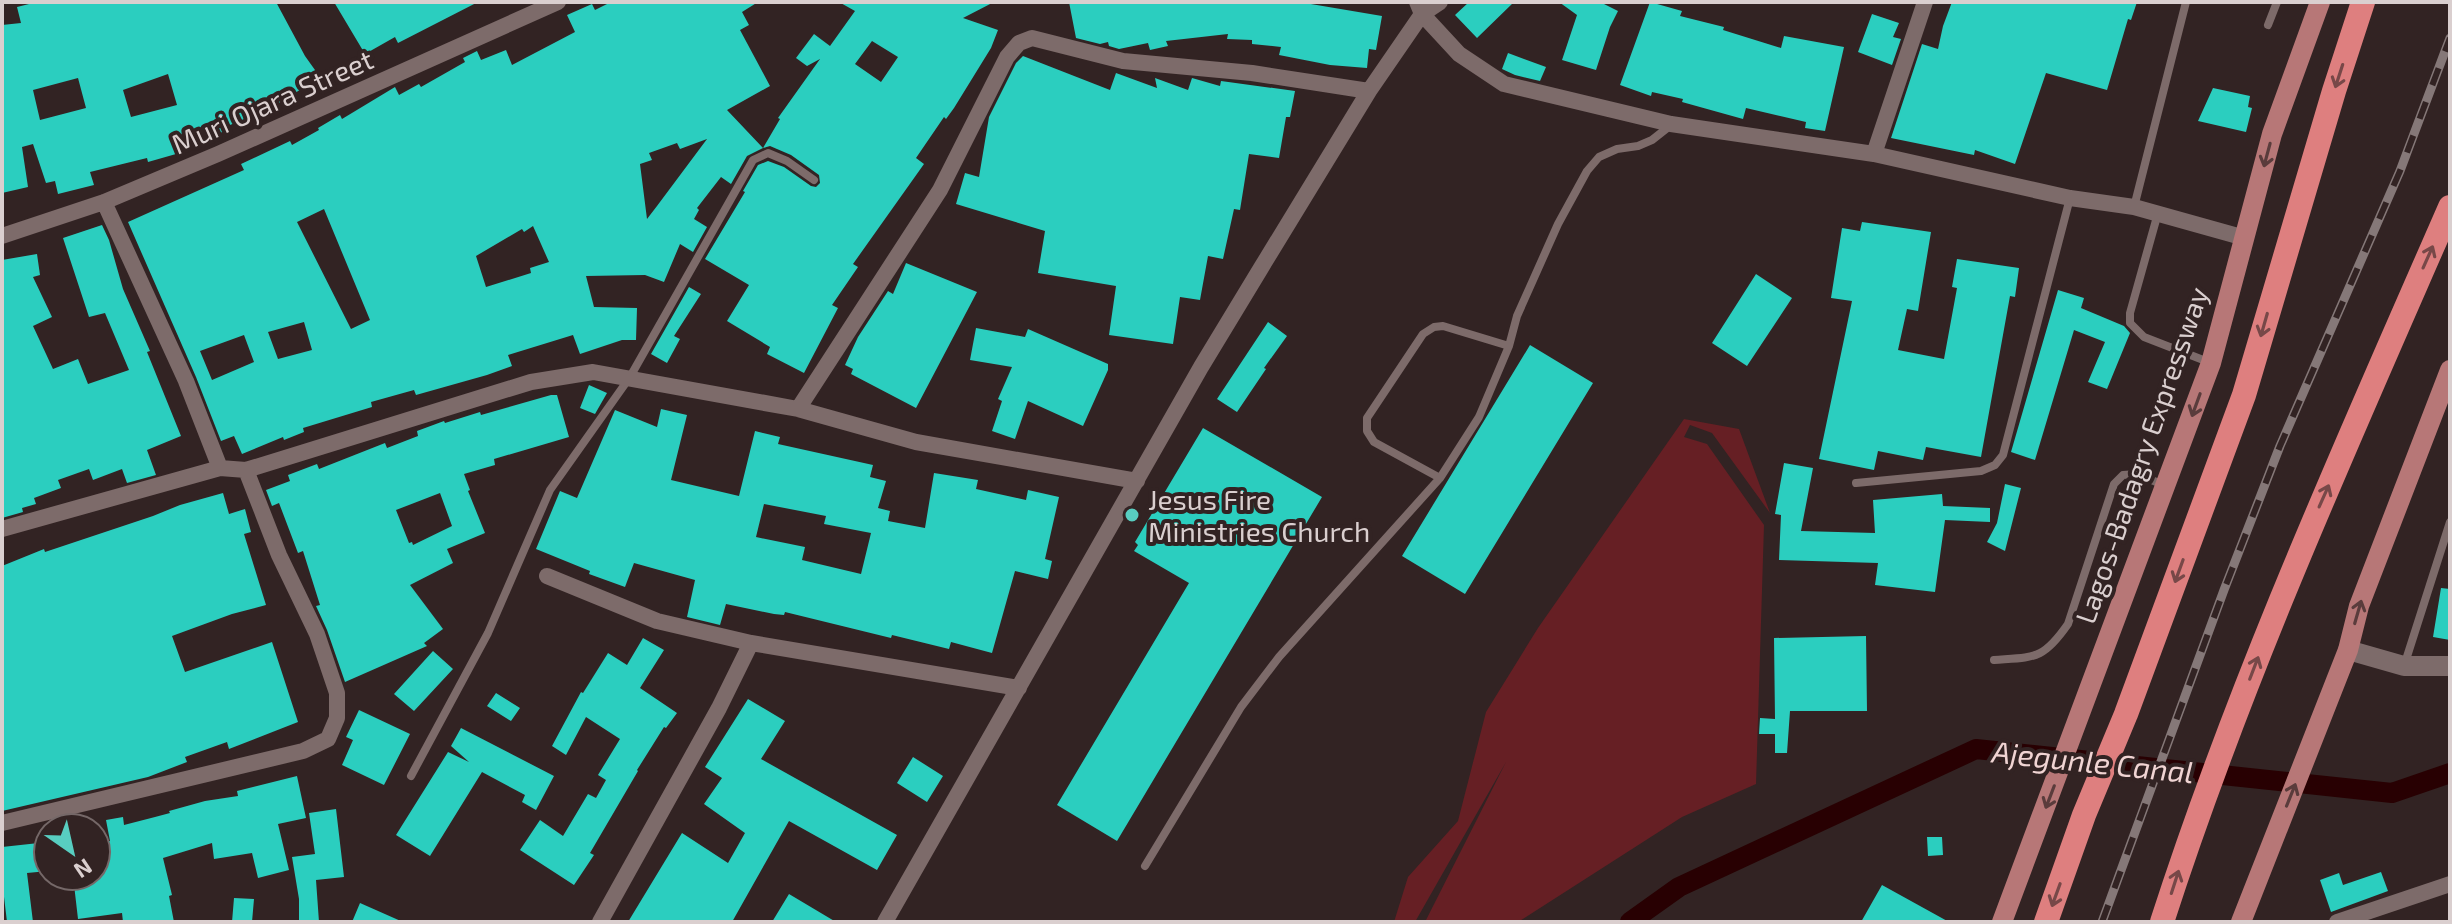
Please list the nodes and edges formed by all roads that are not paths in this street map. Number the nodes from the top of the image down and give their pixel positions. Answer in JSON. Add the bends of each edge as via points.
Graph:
{"nodes":[{"id":1,"x":558,"y":2,"type":"edge"},
{"id":2,"x":1440,"y":2,"type":"edge"},
{"id":3,"x":1925,"y":2,"type":"edge"},
{"id":4,"x":2186,"y":2,"type":"edge"},
{"id":5,"x":2277,"y":2,"type":"edge"},
{"id":6,"x":2320,"y":2,"type":"edge"},
{"id":7,"x":2363,"y":2,"type":"edge"},
{"id":8,"x":1419,"y":8,"type":"edge"},
{"id":9,"x":2268,"y":25,"type":"dead end"},
{"id":10,"x":1369,"y":91,"type":"junction"},
{"id":11,"x":1671,"y":124,"type":"junction"},
{"id":12,"x":1874,"y":154,"type":"junction"},
{"id":13,"x":814,"y":180,"type":"dead end"},
{"id":14,"x":2070,"y":198,"type":"junction"},
{"id":15,"x":104,"y":202,"type":"junction"},
{"id":16,"x":2134,"y":207,"type":"junction"},
{"id":17,"x":2450,"y":207,"type":"edge"},
{"id":18,"x":2158,"y":212,"type":"junction"},
{"id":19,"x":2,"y":236,"type":"edge"},
{"id":20,"x":2245,"y":238,"type":"junction"},
{"id":21,"x":1509,"y":346,"type":"junction"},
{"id":22,"x":2211,"y":363,"type":"junction"},
{"id":23,"x":2450,"y":370,"type":"edge"},
{"id":24,"x":630,"y":377,"type":"junction"},
{"id":25,"x":2445,"y":399,"type":"edge"},
{"id":26,"x":798,"y":409,"type":"junction"},
{"id":27,"x":220,"y":468,"type":"junction"},
{"id":28,"x":246,"y":470,"type":"junction"},
{"id":29,"x":1440,"y":478,"type":"junction"},
{"id":30,"x":1137,"y":481,"type":"junction"},
{"id":31,"x":1856,"y":483,"type":"dead end"},
{"id":32,"x":2167,"y":486,"type":"junction"},
{"id":33,"x":2450,"y":522,"type":"edge"},
{"id":34,"x":2,"y":529,"type":"edge"},
{"id":35,"x":547,"y":576,"type":"dead end"},
{"id":36,"x":751,"y":643,"type":"junction"},
{"id":37,"x":2348,"y":650,"type":"junction"},
{"id":38,"x":1994,"y":660,"type":"dead end"},
{"id":39,"x":2404,"y":666,"type":"junction"},
{"id":40,"x":2450,"y":666,"type":"edge"},
{"id":41,"x":1019,"y":688,"type":"junction"},
{"id":42,"x":411,"y":776,"type":"dead end"},
{"id":43,"x":2,"y":823,"type":"edge"},
{"id":44,"x":1145,"y":866,"type":"dead end"},
{"id":45,"x":2450,"y":884,"type":"edge"},
{"id":46,"x":600,"y":922,"type":"edge"},
{"id":47,"x":885,"y":922,"type":"edge"},
{"id":48,"x":2002,"y":922,"type":"edge"},
{"id":49,"x":2046,"y":922,"type":"edge"},
{"id":50,"x":2162,"y":922,"type":"edge"},
{"id":51,"x":2241,"y":922,"type":"edge"},
{"id":52,"x":2340,"y":922,"type":"edge"}],
"edges":[{"from":1,"to":15,"type":"street","name":"Muri Ojara Street"},
{"from":2,"to":8,"type":"street"},
{"from":3,"to":12,"type":"street"},
{"from":4,"to":16,"type":"lane"},
{"from":5,"to":9,"type":"lane"},
{"from":6,"to":20,"type":"main road","name":"Lagos-Badagry Expressway","one_way":true,"via":[[2272,134]]},
{"from":7,"to":49,"type":"highway","one_way":true,"via":[[2244,395]]},
{"from":8,"to":10,"type":"street"},
{"from":8,"to":11,"type":"street","via":[[1459,54],[1504,84]]},
{"from":10,"to":26,"type":"street","via":[[1123,61],[1032,38],[1019,43],[940,190]]},
{"from":10,"to":30,"type":"street"},
{"from":11,"to":12,"type":"street"},
{"from":11,"to":21,"type":"lane","via":[[1652,140],[1599,157],[1587,171],[1558,224]]},
{"from":12,"to":14,"type":"street"},
{"from":13,"to":24,"type":"lane","via":[[768,153],[753,160]]},
{"from":14,"to":16,"type":"street"},
{"from":14,"to":31,"type":"lane","via":[[2003,455],[1981,471]]},
{"from":15,"to":19,"type":"street","name":"Muri Ojara Street"},
{"from":15,"to":27,"type":"street"},
{"from":16,"to":18,"type":"street"},
{"from":50,"to":17,"type":"highway","one_way":true,"via":[[2293,567]]},
{"from":18,"to":20,"type":"street"},
{"from":18,"to":22,"type":"lane","via":[[2130,323],[2144,337]]},
{"from":20,"to":22,"type":"main road","name":"Lagos-Badagry Expressway"},
{"from":21,"to":29,"type":"lane","via":[[1479,417]]},
{"from":21,"to":29,"type":"lane","via":[[1434,327],[1423,334],[1367,418],[1374,442]]},
{"from":22,"to":32,"type":"main road","name":"Lagos-Badagry Expressway","one_way":true},
{"from":23,"to":25,"type":"main road"},
{"from":24,"to":26,"type":"street"},
{"from":24,"to":28,"type":"street","via":[[593,372],[531,382]]},
{"from":24,"to":42,"type":"lane","via":[[550,490],[488,633]]},
{"from":37,"to":25,"type":"main road","one_way":true,"via":[[2359,606],[2428,423]]},
{"from":26,"to":30,"type":"street","via":[[916,442]]},
{"from":27,"to":28,"type":"street"},
{"from":27,"to":34,"type":"street"},
{"from":28,"to":43,"type":"street","via":[[337,693],[337,718],[328,739],[303,751]]},
{"from":29,"to":44,"type":"lane","via":[[1260,682]]},
{"from":30,"to":41,"type":"street"},
{"from":32,"to":38,"type":"lane","via":[[2137,474],[2123,475],[2114,484],[2068,624],[2037,657]]},
{"from":32,"to":48,"type":"main road","name":"Lagos-Badagry Expressway","one_way":true},
{"from":33,"to":39,"type":"lane"},
{"from":35,"to":36,"type":"street","via":[[657,621]]},
{"from":36,"to":41,"type":"street"},
{"from":36,"to":46,"type":"street"},
{"from":37,"to":39,"type":"street"},
{"from":51,"to":37,"type":"main road","one_way":true},
{"from":39,"to":40,"type":"street"},
{"from":41,"to":47,"type":"street"},
{"from":45,"to":52,"type":"street"}]}
